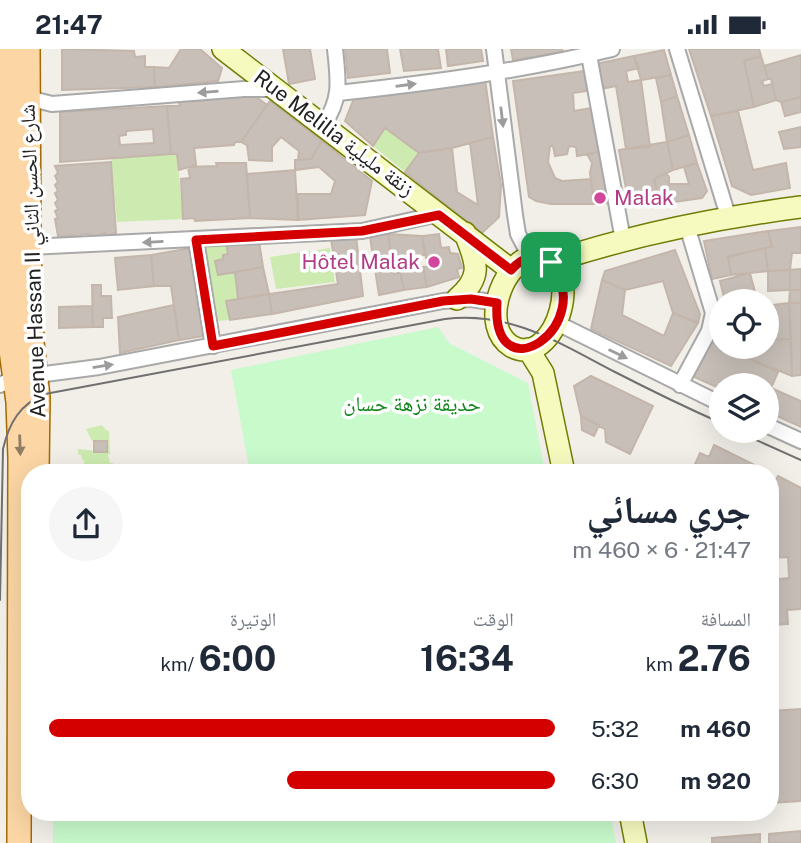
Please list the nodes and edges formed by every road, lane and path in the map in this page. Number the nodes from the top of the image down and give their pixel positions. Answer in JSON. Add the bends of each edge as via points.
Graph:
{"nodes":[{"id":1,"x":223,"y":49,"type":"edge"},
{"id":2,"x":335,"y":49,"type":"edge"},
{"id":3,"x":494,"y":49,"type":"edge"},
{"id":4,"x":612,"y":49,"type":"edge"},
{"id":5,"x":677,"y":49,"type":"edge"},
{"id":6,"x":16,"y":52,"type":"edge"},
{"id":7,"x":589,"y":55,"type":"junction"},
{"id":8,"x":497,"y":72,"type":"junction"},
{"id":9,"x":276,"y":89,"type":"junction"},
{"id":10,"x":338,"y":93,"type":"junction"},
{"id":11,"x":28,"y":98,"type":"junction"},
{"id":12,"x":324,"y":124,"type":"junction"},
{"id":13,"x":801,"y":207,"type":"edge"},
{"id":14,"x":439,"y":215,"type":"junction"},
{"id":15,"x":728,"y":216,"type":"junction"},
{"id":16,"x":687,"y":226,"type":"junction"},
{"id":17,"x":465,"y":233,"type":"junction"},
{"id":18,"x":196,"y":240,"type":"junction"},
{"id":19,"x":623,"y":240,"type":"junction"},
{"id":20,"x":29,"y":247,"type":"junction"},
{"id":21,"x":540,"y":259,"type":"junction"},
{"id":22,"x":511,"y":270,"type":"junction"},
{"id":23,"x":457,"y":299,"type":"junction"},
{"id":24,"x":497,"y":303,"type":"junction"},
{"id":25,"x":557,"y":323,"type":"junction"},
{"id":26,"x":213,"y":346,"type":"junction"},
{"id":27,"x":528,"y":349,"type":"junction"},
{"id":28,"x":16,"y":379,"type":"edge"},
{"id":29,"x":680,"y":384,"type":"junction"},
{"id":30,"x":709,"y":398,"type":"edge"},
{"id":31,"x":779,"y":431,"type":"edge"},
{"id":32,"x":801,"y":441,"type":"edge"},
{"id":33,"x":37,"y":464,"type":"edge"},
{"id":34,"x":562,"y":464,"type":"edge"},
{"id":35,"x":35,"y":821,"type":"edge"},
{"id":36,"x":632,"y":821,"type":"edge"},
{"id":37,"x":19,"y":843,"type":"edge"},
{"id":38,"x":35,"y":843,"type":"edge"},
{"id":39,"x":636,"y":843,"type":"edge"}],
"edges":[{"from":1,"to":9,"type":"street","name":"Rue Melilia زنقة مليلية"},
{"from":2,"to":10,"type":"street"},
{"from":3,"to":8,"type":"street"},
{"from":4,"to":7,"type":"street"},
{"from":5,"to":15,"type":"street"},
{"from":6,"to":11,"type":"main road","name":"Avenue Hassan II شارع الحسن الثاني"},
{"from":6,"to":28,"type":"main road","name":"Avenue Hassan II شارع الحسن الثاني","via":[[10,343]]},
{"from":7,"to":8,"type":"street"},
{"from":7,"to":19,"type":"street"},
{"from":10,"to":8,"type":"street","one_way":true},
{"from":8,"to":21,"type":"street","one_way":true,"via":[[518,234]]},
{"from":9,"to":11,"type":"street","one_way":true,"via":[[52,104]]},
{"from":9,"to":12,"type":"street","name":"Rue Melilia زنقة مليلية"},
{"from":10,"to":12,"type":"street"},
{"from":11,"to":20,"type":"main road","name":"Avenue Hassan II شارع الحسن الثاني"},
{"from":12,"to":14,"type":"street","name":"Rue Melilia زنقة مليلية"},
{"from":13,"to":15,"type":"street"},
{"from":14,"to":17,"type":"street","name":"Rue Melilia زنقة مليلية"},
{"from":14,"to":18,"type":"street","via":[[362,231]]},
{"from":15,"to":16,"type":"street"},
{"from":16,"to":19,"type":"street"},
{"from":16,"to":29,"type":"street","via":[[713,313],[709,331]]},
{"from":17,"to":22,"type":"street","name":"Rue Melilia زنقة مليلية"},
{"from":17,"to":23,"type":"street","via":[[475,273],[469,288]]},
{"from":18,"to":20,"type":"street","one_way":true},
{"from":18,"to":26,"type":"street"},
{"from":19,"to":21,"type":"street"},
{"from":20,"to":28,"type":"main road","name":"Avenue Hassan II شارع الحسن الثاني"},
{"from":21,"to":22,"type":"street","via":[[516,264]]},
{"from":21,"to":25,"type":"street","via":[[556,269],[562,287],[563,306]]},
{"from":22,"to":24,"type":"street"},
{"from":23,"to":24,"type":"street"},
{"from":23,"to":26,"type":"street"},
{"from":24,"to":27,"type":"street","via":[[504,340],[515,348]]},
{"from":25,"to":27,"type":"street","via":[[538,345]]},
{"from":25,"to":29,"type":"street","one_way":true},
{"from":28,"to":26,"type":"street","one_way":true},
{"from":27,"to":34,"type":"street","via":[[543,373]]},
{"from":28,"to":33,"type":"main road","name":"Avenue Hassan II شارع الحسن الثاني","via":[[37,397]]},
{"from":28,"to":37,"type":"main road","name":"Avenue Hassan II شارع الحسن الثاني","one_way":true},
{"from":29,"to":30,"type":"street"},
{"from":31,"to":32,"type":"street"},
{"from":35,"to":38,"type":"main road"},
{"from":36,"to":39,"type":"street"}]}
